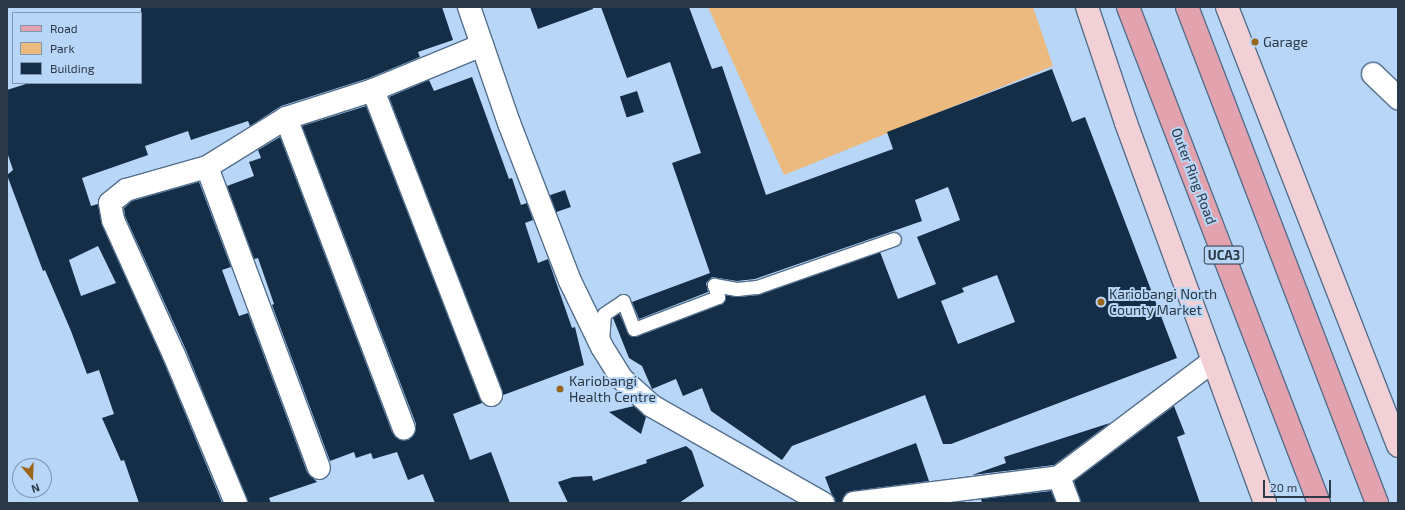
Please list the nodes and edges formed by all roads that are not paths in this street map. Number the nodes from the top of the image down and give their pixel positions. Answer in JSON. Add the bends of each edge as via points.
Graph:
{"nodes":[{"id":1,"x":469,"y":7,"type":"edge"},
{"id":2,"x":1087,"y":7,"type":"edge"},
{"id":3,"x":1128,"y":7,"type":"edge"},
{"id":4,"x":1187,"y":7,"type":"edge"},
{"id":5,"x":1227,"y":7,"type":"edge"},
{"id":6,"x":482,"y":45,"type":"junction"},
{"id":7,"x":1373,"y":74,"type":"dead end"},
{"id":8,"x":373,"y":90,"type":"junction"},
{"id":9,"x":1398,"y":98,"type":"edge"},
{"id":10,"x":286,"y":118,"type":"junction"},
{"id":11,"x":207,"y":167,"type":"junction"},
{"id":12,"x":894,"y":239,"type":"dead end"},
{"id":13,"x":602,"y":347,"type":"junction"},
{"id":14,"x":1213,"y":361,"type":"junction"},
{"id":15,"x":491,"y":395,"type":"dead end"},
{"id":16,"x":404,"y":428,"type":"dead end"},
{"id":17,"x":1398,"y":446,"type":"edge"},
{"id":18,"x":319,"y":468,"type":"dead end"},
{"id":19,"x":1059,"y":476,"type":"junction"},
{"id":20,"x":940,"y":481,"type":"dead end"},
{"id":21,"x":236,"y":503,"type":"edge"},
{"id":22,"x":823,"y":503,"type":"edge"},
{"id":23,"x":854,"y":503,"type":"edge"},
{"id":24,"x":948,"y":503,"type":"edge"},
{"id":25,"x":1069,"y":503,"type":"edge"},
{"id":26,"x":1265,"y":503,"type":"edge"},
{"id":27,"x":1319,"y":503,"type":"edge"},
{"id":28,"x":1377,"y":503,"type":"edge"}],
"edges":[{"from":1,"to":6,"type":"street"},
{"from":2,"to":14,"type":"main road","via":[[1126,123]]},
{"from":3,"to":27,"type":"main road","name":"Outer Ring Road","number":"UCA3"},
{"from":4,"to":28,"type":"main road"},
{"from":5,"to":17,"type":"main road"},
{"from":6,"to":8,"type":"street"},
{"from":6,"to":13,"type":"street","via":[[570,281]]},
{"from":7,"to":9,"type":"street"},
{"from":8,"to":10,"type":"street"},
{"from":8,"to":15,"type":"street"},
{"from":10,"to":11,"type":"street"},
{"from":10,"to":16,"type":"street"},
{"from":11,"to":18,"type":"street"},
{"from":11,"to":21,"type":"street","via":[[126,190],[110,203],[110,211]]},
{"from":12,"to":13,"type":"lane","via":[[758,287],[737,289],[714,285],[718,297],[634,330],[623,301],[604,314]]},
{"from":13,"to":22,"type":"street","via":[[622,379],[652,406]]},
{"from":14,"to":19,"type":"street"},
{"from":14,"to":26,"type":"main road"},
{"from":19,"to":23,"type":"street"},
{"from":19,"to":25,"type":"street"},
{"from":20,"to":24,"type":"street"}]}
